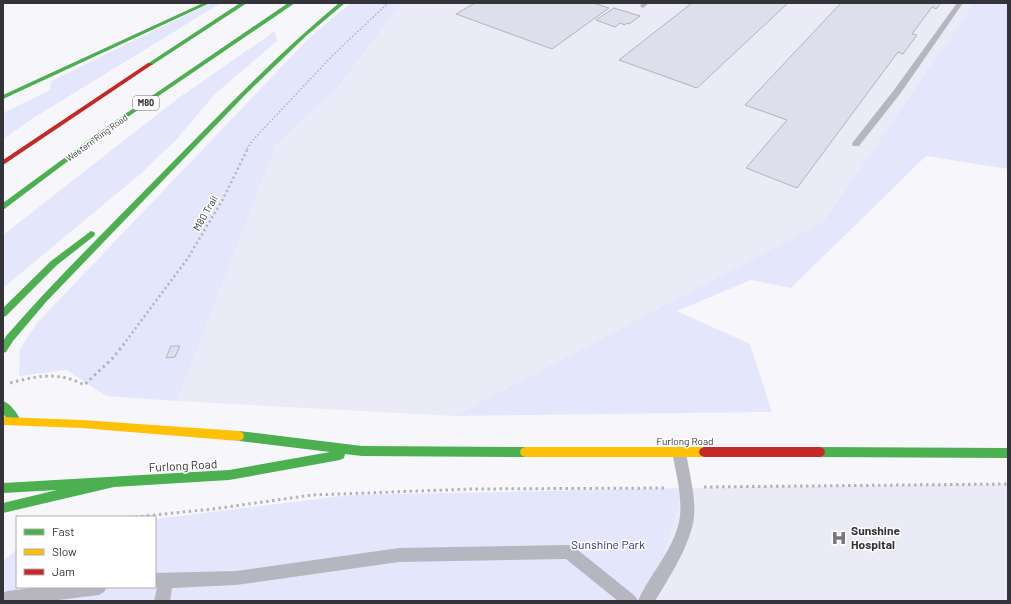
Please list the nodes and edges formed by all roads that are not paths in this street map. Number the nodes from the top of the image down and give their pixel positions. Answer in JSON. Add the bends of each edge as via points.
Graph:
{"nodes":[{"id":1,"x":207,"y":3,"type":"edge"},
{"id":2,"x":244,"y":3,"type":"edge"},
{"id":3,"x":292,"y":3,"type":"edge"},
{"id":4,"x":342,"y":3,"type":"edge"},
{"id":5,"x":960,"y":3,"type":"edge"},
{"id":6,"x":3,"y":97,"type":"edge"},
{"id":7,"x":856,"y":144,"type":"dead end"},
{"id":8,"x":3,"y":163,"type":"edge"},
{"id":9,"x":161,"y":179,"type":"junction"},
{"id":10,"x":3,"y":207,"type":"edge"},
{"id":11,"x":3,"y":314,"type":"edge"},
{"id":12,"x":3,"y":349,"type":"edge"},
{"id":13,"x":3,"y":405,"type":"edge"},
{"id":14,"x":3,"y":421,"type":"edge"},
{"id":15,"x":16,"y":421,"type":"junction"},
{"id":16,"x":362,"y":451,"type":"junction"},
{"id":17,"x":679,"y":452,"type":"junction"},
{"id":18,"x":1008,"y":453,"type":"edge"},
{"id":19,"x":113,"y":482,"type":"junction"},
{"id":20,"x":3,"y":488,"type":"edge"},
{"id":21,"x":3,"y":508,"type":"edge"},
{"id":22,"x":160,"y":581,"type":"edge"},
{"id":23,"x":91,"y":588,"type":"edge"},
{"id":24,"x":5,"y":601,"type":"edge"},
{"id":25,"x":162,"y":601,"type":"edge"},
{"id":26,"x":630,"y":601,"type":"edge"},
{"id":27,"x":646,"y":601,"type":"edge"}],
"edges":[{"from":1,"to":6,"type":"main road"},
{"from":2,"to":8,"type":"main road"},
{"from":3,"to":10,"type":"main road","name":"Western Ring Road","number":"M80","via":[[121,120]]},
{"from":4,"to":9,"type":"main road","via":[[304,35],[244,93]]},
{"from":5,"to":7,"type":"lane","via":[[897,92]]},
{"from":9,"to":11,"type":"main road","via":[[54,263]]},
{"from":9,"to":12,"type":"main road","via":[[43,300]]},
{"from":13,"to":15,"type":"main road"},
{"from":14,"to":15,"type":"main road","name":"Furlong Road"},
{"from":15,"to":16,"type":"main road","name":"Furlong Road","via":[[230,436]]},
{"from":16,"to":17,"type":"main road","name":"Furlong Road"},
{"from":16,"to":19,"type":"main road","name":"Furlong Road","via":[[229,475]]},
{"from":17,"to":18,"type":"main road","name":"Furlong Road"},
{"from":17,"to":27,"type":"lane","via":[[687,516],[682,534]]},
{"from":19,"to":20,"type":"main road","name":"Furlong Road"},
{"from":19,"to":21,"type":"main road"},
{"from":22,"to":25,"type":"lane"},
{"from":22,"to":26,"type":"lane","via":[[236,578],[399,555],[569,552]]},
{"from":23,"to":24,"type":"lane"}]}
